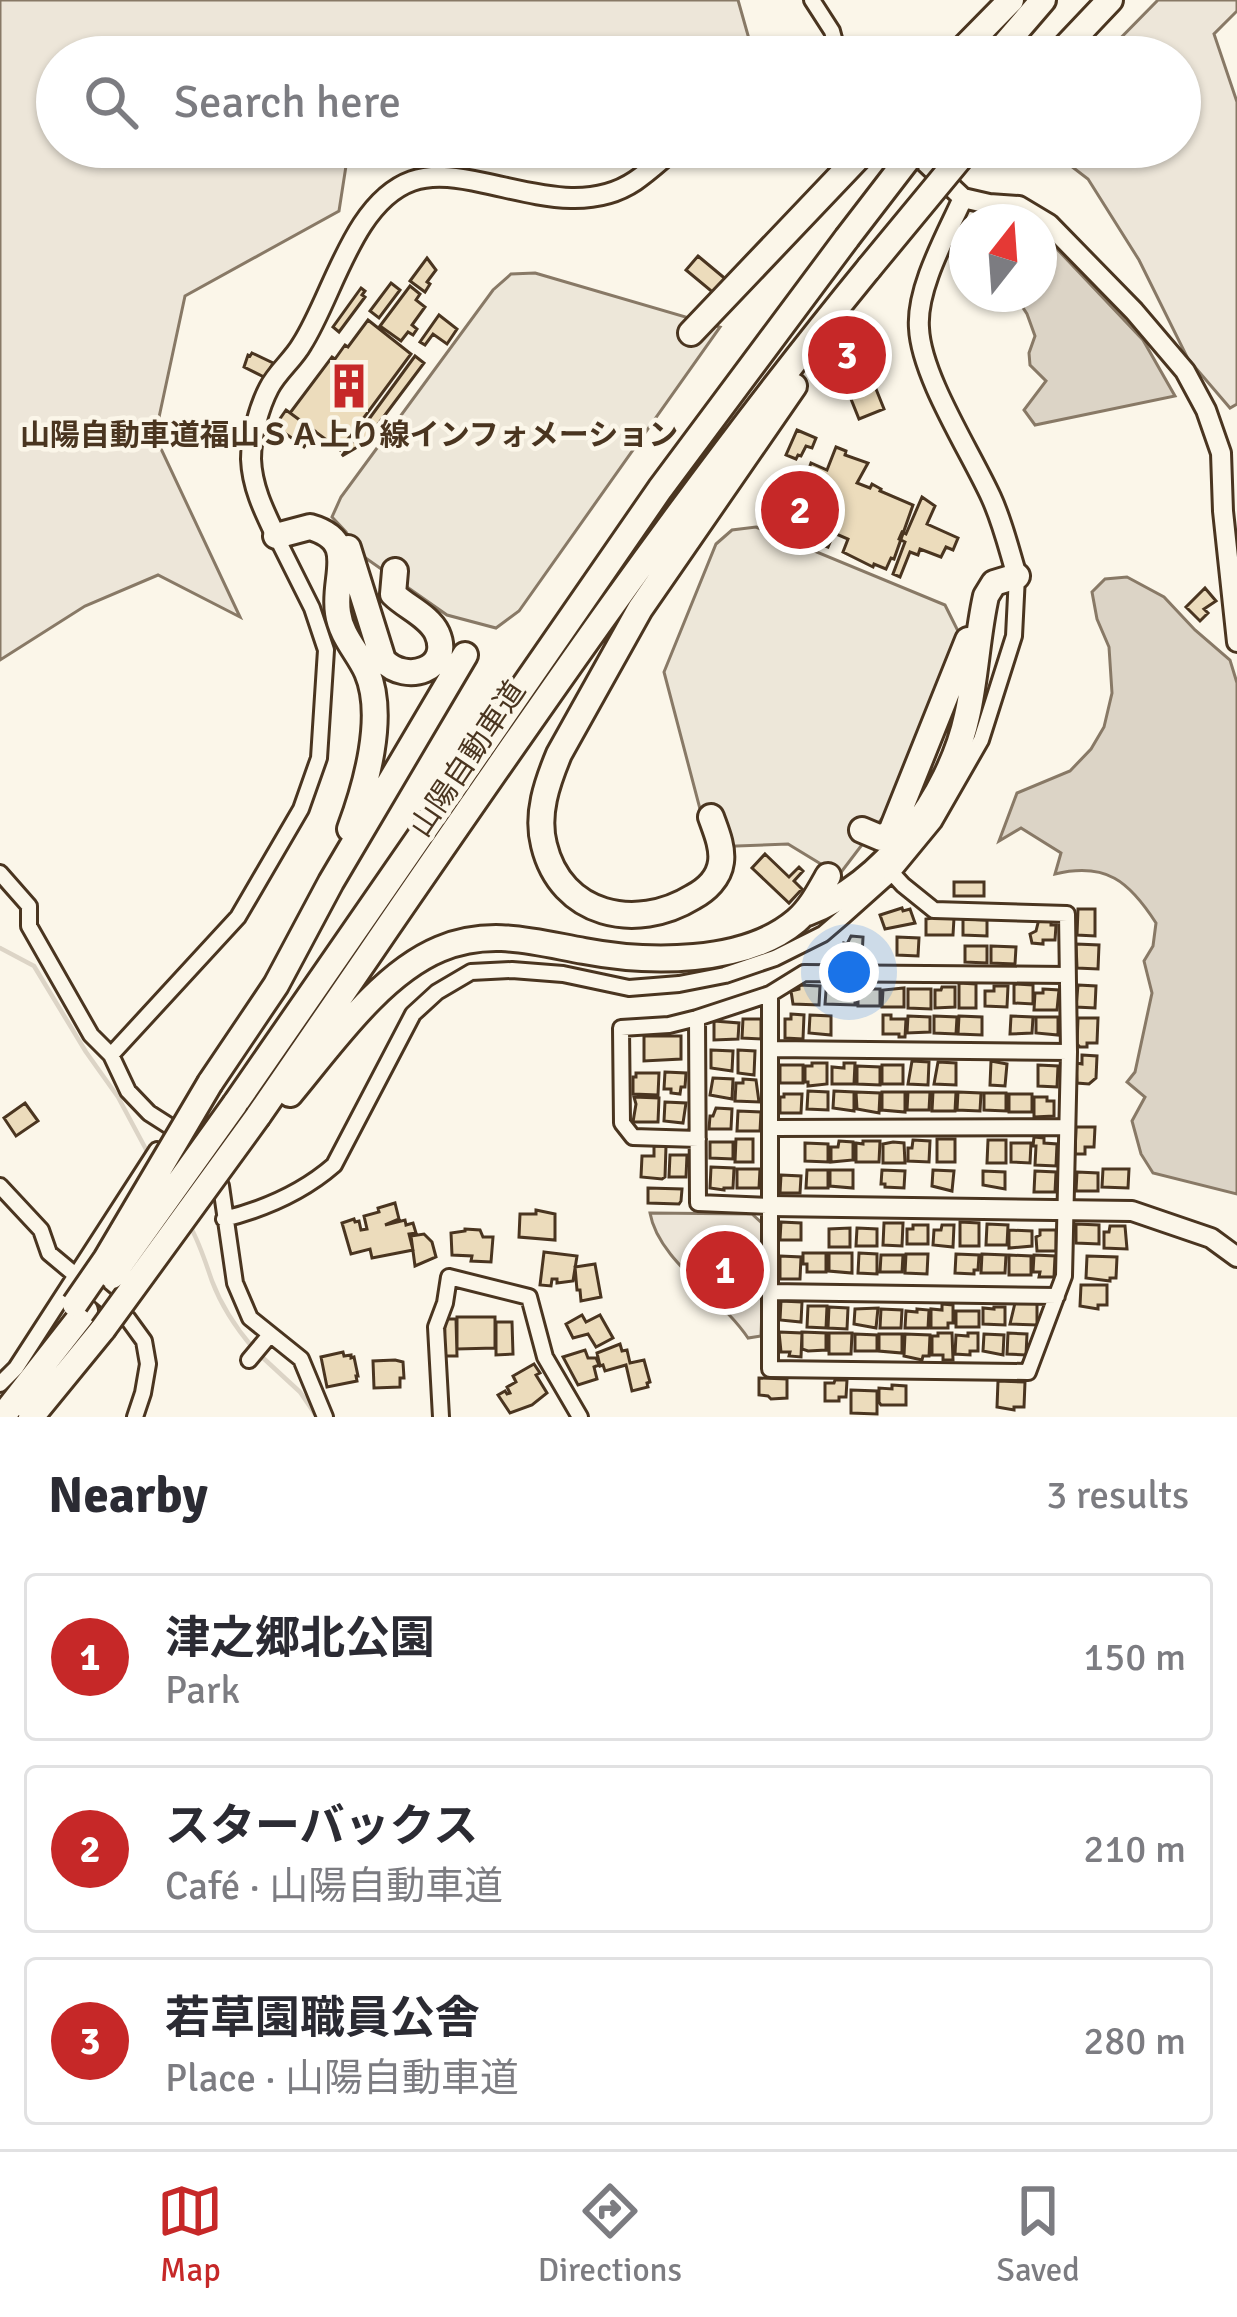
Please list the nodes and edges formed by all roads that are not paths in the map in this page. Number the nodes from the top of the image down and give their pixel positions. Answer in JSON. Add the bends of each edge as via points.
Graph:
{"nodes":[{"id":1,"x":812,"y":0,"type":"edge"},
{"id":2,"x":1043,"y":0,"type":"edge"},
{"id":3,"x":1110,"y":0,"type":"edge"},
{"id":4,"x":1010,"y":1,"type":"edge"},
{"id":5,"x":833,"y":36,"type":"edge"},
{"id":6,"x":976,"y":36,"type":"edge"},
{"id":7,"x":1013,"y":36,"type":"edge"},
{"id":8,"x":1076,"y":36,"type":"edge"},
{"id":9,"x":651,"y":168,"type":"edge"},
{"id":10,"x":847,"y":168,"type":"edge"},
{"id":11,"x":898,"y":168,"type":"edge"},
{"id":12,"x":934,"y":168,"type":"edge"},
{"id":13,"x":952,"y":168,"type":"edge"},
{"id":14,"x":963,"y":198,"type":"junction"},
{"id":15,"x":869,"y":268,"type":"junction"},
{"id":16,"x":691,"y":333,"type":"dead end"},
{"id":17,"x":276,"y":536,"type":"junction"},
{"id":18,"x":1232,"y":565,"type":"edge"},
{"id":19,"x":395,"y":572,"type":"dead end"},
{"id":20,"x":1017,"y":577,"type":"junction"},
{"id":21,"x":1237,"y":641,"type":"edge"},
{"id":22,"x":465,"y":655,"type":"dead end"},
{"id":23,"x":711,"y":817,"type":"dead end"},
{"id":24,"x":862,"y":830,"type":"dead end"},
{"id":25,"x":0,"y":873,"type":"edge"},
{"id":26,"x":892,"y":873,"type":"junction"},
{"id":27,"x":828,"y":876,"type":"dead end"},
{"id":28,"x":331,"y":882,"type":"junction"},
{"id":29,"x":802,"y":914,"type":"junction"},
{"id":30,"x":1067,"y":975,"type":"junction"},
{"id":31,"x":770,"y":994,"type":"junction"},
{"id":32,"x":697,"y":1018,"type":"junction"},
{"id":33,"x":771,"y":1048,"type":"junction"},
{"id":34,"x":1069,"y":1052,"type":"junction"},
{"id":35,"x":111,"y":1054,"type":"junction"},
{"id":36,"x":253,"y":1114,"type":"junction"},
{"id":37,"x":172,"y":1127,"type":"junction"},
{"id":38,"x":1066,"y":1127,"type":"junction"},
{"id":39,"x":772,"y":1128,"type":"junction"},
{"id":40,"x":698,"y":1139,"type":"junction"},
{"id":41,"x":0,"y":1186,"type":"edge"},
{"id":42,"x":771,"y":1206,"type":"junction"},
{"id":43,"x":1066,"y":1209,"type":"junction"},
{"id":44,"x":224,"y":1219,"type":"junction"},
{"id":45,"x":1237,"y":1257,"type":"edge"},
{"id":46,"x":74,"y":1276,"type":"junction"},
{"id":47,"x":770,"y":1292,"type":"junction"},
{"id":48,"x":1057,"y":1296,"type":"junction"},
{"id":49,"x":88,"y":1315,"type":"junction"},
{"id":50,"x":269,"y":1336,"type":"junction"},
{"id":51,"x":248,"y":1360,"type":"dead end"},
{"id":52,"x":0,"y":1384,"type":"edge"},
{"id":53,"x":1,"y":1416,"type":"edge"},
{"id":54,"x":32,"y":1417,"type":"edge"},
{"id":55,"x":135,"y":1417,"type":"edge"},
{"id":56,"x":325,"y":1417,"type":"edge"},
{"id":57,"x":440,"y":1417,"type":"edge"},
{"id":58,"x":580,"y":1417,"type":"edge"}],
"edges":[{"from":1,"to":5,"type":"street"},
{"from":2,"to":7,"type":"highway"},
{"from":3,"to":8,"type":"highway"},
{"from":4,"to":6,"type":"highway"},
{"from":9,"to":17,"type":"street","via":[[598,197],[568,200],[440,176],[386,196],[359,231],[303,344],[269,388],[257,422],[257,497]]},
{"from":10,"to":16,"type":"highway"},
{"from":11,"to":36,"type":"highway","name":"山陽自動車道","bridge":true,"via":[[623,542]]},
{"from":12,"to":14,"type":"street"},
{"from":13,"to":15,"type":"highway","name":"山陽自動車道","bridge":true},
{"from":14,"to":18,"type":"street","via":[[1019,206],[1049,224],[1185,371],[1221,453]]},
{"from":14,"to":20,"type":"street","via":[[918,327],[926,365],[992,499]]},
{"from":15,"to":23,"type":"highway","via":[[640,609],[559,754],[541,823],[562,883],[594,907],[628,916],[664,912],[714,880],[721,849]]},
{"from":15,"to":36,"type":"highway","name":"山陽自動車道","via":[[597,625]]},
{"from":17,"to":19,"type":"highway","via":[[304,523],[334,529],[348,549],[382,660],[399,672],[420,672],[434,663],[439,637],[393,594]]},
{"from":17,"to":28,"type":"highway","via":[[310,527],[337,543],[339,622],[372,688],[366,776]]},
{"from":17,"to":35,"type":"street","via":[[326,650],[319,758],[301,809],[238,916]]},
{"from":18,"to":21,"type":"street"},
{"from":20,"to":24,"type":"highway","via":[[979,592],[960,662],[891,832],[881,838]]},
{"from":20,"to":26,"type":"street","via":[[1014,636],[981,740],[934,822]]},
{"from":20,"to":29,"type":"highway","via":[[994,583],[986,596],[968,714],[931,800],[873,870]]},
{"from":22,"to":28,"type":"highway"},
{"from":25,"to":35,"type":"street","via":[[29,906],[28,926],[91,1035]]},
{"from":26,"to":30,"type":"street","via":[[934,910],[1067,914]]},
{"from":26,"to":44,"type":"street","via":[[823,934],[725,975],[629,988],[563,974],[471,972],[413,1014],[334,1165],[255,1211]]},
{"from":27,"to":29,"type":"highway"},
{"from":28,"to":49,"type":"highway","bridge":true,"via":[[106,1259]]},
{"from":29,"to":36,"type":"highway","via":[[756,942],[684,958],[616,956],[500,936],[440,949],[395,977]]},
{"from":30,"to":31,"type":"street","via":[[805,973]]},
{"from":30,"to":34,"type":"street"},
{"from":31,"to":32,"type":"street"},
{"from":31,"to":33,"type":"street"},
{"from":32,"to":40,"type":"street"},
{"from":32,"to":40,"type":"street","via":[[621,1028],[621,1052],[622,1123],[634,1137]]},
{"from":33,"to":34,"type":"street"},
{"from":33,"to":39,"type":"street"},
{"from":34,"to":38,"type":"street"},
{"from":35,"to":37,"type":"street","via":[[128,1091]]},
{"from":36,"to":49,"type":"highway","name":"山陽自動車道","bridge":true},
{"from":36,"to":49,"type":"highway","name":"山陽自動車道","bridge":true,"via":[[207,1185]]},
{"from":37,"to":44,"type":"street","via":[[197,1143],[221,1186]]},
{"from":37,"to":46,"type":"street"},
{"from":38,"to":39,"type":"street"},
{"from":38,"to":43,"type":"street"},
{"from":39,"to":42,"type":"street"},
{"from":40,"to":42,"type":"street","via":[[698,1203]]},
{"from":41,"to":46,"type":"street"},
{"from":42,"to":43,"type":"street"},
{"from":42,"to":47,"type":"street"},
{"from":43,"to":45,"type":"street","via":[[1132,1211],[1211,1238]]},
{"from":43,"to":48,"type":"street"},
{"from":44,"to":50,"type":"street","via":[[235,1283],[250,1318]]},
{"from":46,"to":52,"type":"street"},
{"from":46,"to":55,"type":"street","via":[[144,1341],[148,1364]]},
{"from":47,"to":48,"type":"street"},
{"from":47,"to":48,"type":"street","via":[[770,1370],[810,1371],[1028,1372]]},
{"from":49,"to":53,"type":"highway","name":"山陽自動車道"},
{"from":49,"to":54,"type":"highway","name":"山陽自動車道"},
{"from":50,"to":51,"type":"street"},
{"from":50,"to":56,"type":"street","via":[[301,1359]]},
{"from":57,"to":58,"type":"street","via":[[436,1327],[449,1277],[530,1298],[545,1357]]}]}
